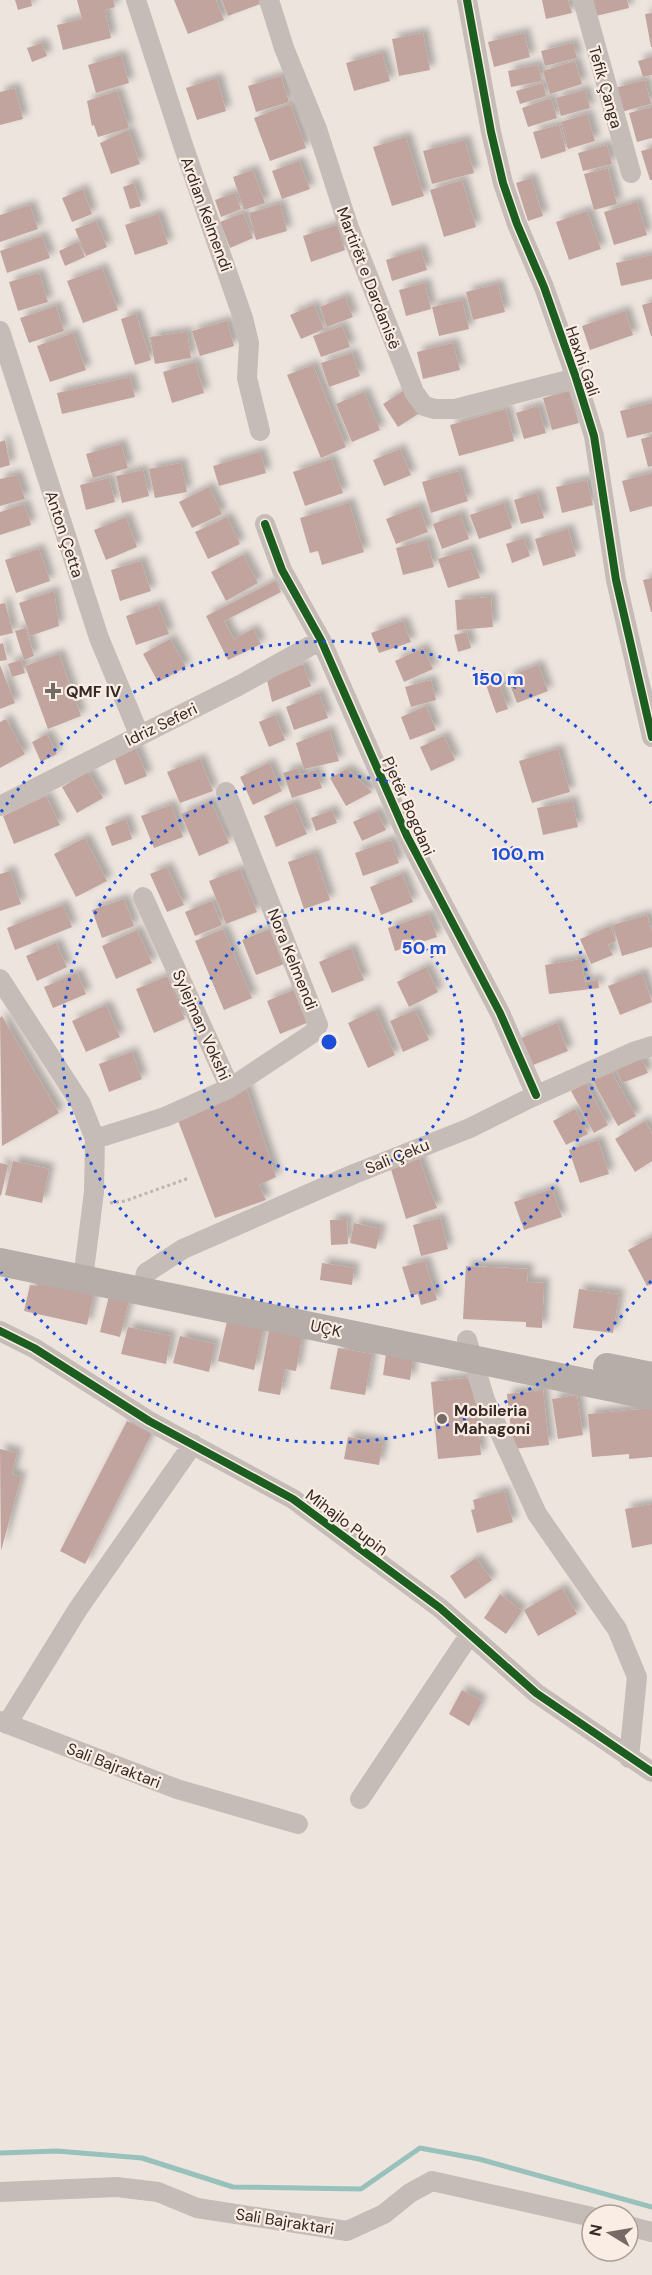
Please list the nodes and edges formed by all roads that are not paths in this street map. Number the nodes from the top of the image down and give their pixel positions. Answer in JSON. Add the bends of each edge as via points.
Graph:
{"nodes":[{"id":1,"x":136,"y":0,"type":"edge"},
{"id":2,"x":269,"y":0,"type":"edge"},
{"id":3,"x":467,"y":0,"type":"edge"},
{"id":4,"x":583,"y":0,"type":"edge"},
{"id":5,"x":631,"y":173,"type":"dead end"},
{"id":6,"x":0,"y":331,"type":"edge"},
{"id":7,"x":4,"y":353,"type":"edge"},
{"id":8,"x":576,"y":378,"type":"junction"},
{"id":9,"x":260,"y":432,"type":"dead end"},
{"id":10,"x":265,"y":524,"type":"dead end"},
{"id":11,"x":321,"y":640,"type":"junction"},
{"id":12,"x":140,"y":734,"type":"junction"},
{"id":13,"x":652,"y":737,"type":"edge"},
{"id":14,"x":226,"y":792,"type":"dead end"},
{"id":15,"x":0,"y":806,"type":"edge"},
{"id":16,"x":143,"y":897,"type":"dead end"},
{"id":17,"x":0,"y":979,"type":"edge"},
{"id":18,"x":652,"y":1047,"type":"edge"},
{"id":19,"x":230,"y":1088,"type":"junction"},
{"id":20,"x":536,"y":1095,"type":"junction"},
{"id":21,"x":95,"y":1139,"type":"junction"},
{"id":22,"x":0,"y":1244,"type":"edge"},
{"id":23,"x":0,"y":1262,"type":"edge"},
{"id":24,"x":85,"y":1270,"type":"junction"},
{"id":25,"x":144,"y":1282,"type":"junction"},
{"id":26,"x":0,"y":1331,"type":"edge"},
{"id":27,"x":469,"y":1349,"type":"junction"},
{"id":28,"x":652,"y":1376,"type":"edge"},
{"id":29,"x":652,"y":1396,"type":"edge"},
{"id":30,"x":192,"y":1444,"type":"junction"},
{"id":31,"x":470,"y":1634,"type":"junction"},
{"id":32,"x":4,"y":1722,"type":"edge"},
{"id":33,"x":629,"y":1758,"type":"junction"},
{"id":34,"x":652,"y":1772,"type":"edge"},
{"id":35,"x":360,"y":1798,"type":"dead end"},
{"id":36,"x":298,"y":1824,"type":"dead end"},
{"id":37,"x":0,"y":2192,"type":"edge"},
{"id":38,"x":580,"y":2214,"type":"edge"}],
"edges":[{"from":1,"to":9,"type":"street","name":"Ardian Kelmendi","via":[[243,318],[249,343],[246,378]]},
{"from":2,"to":8,"type":"street","name":"Martirët e Dardanisë","via":[[349,228],[414,392],[424,406],[455,409]]},
{"from":3,"to":8,"type":"street","name":"Haxhi Gali","via":[[503,183]]},
{"from":4,"to":5,"type":"street","name":"Tefik Çanga"},
{"from":6,"to":7,"type":"street","name":"Anton Çetta"},
{"from":7,"to":12,"type":"street","name":"Anton Çetta","via":[[99,638]]},
{"from":8,"to":13,"type":"street","name":"Haxhi Gali","via":[[594,436],[616,580]]},
{"from":10,"to":11,"type":"street","name":"Pjetër Bogdani","via":[[282,570]]},
{"from":11,"to":12,"type":"street","name":"Idriz Seferi"},
{"from":11,"to":20,"type":"street","name":"Pjetër Bogdani","via":[[407,836],[500,1013]]},
{"from":12,"to":15,"type":"street","name":"Idriz Seferi"},
{"from":14,"to":19,"type":"street","name":"Nora Kelmendi","via":[[318,1025],[313,1033]]},
{"from":16,"to":19,"type":"street","name":"Sylejman Vokshi"},
{"from":17,"to":21,"type":"street","via":[[81,1104]]},
{"from":18,"to":20,"type":"street","name":"Sali Çeku"},
{"from":19,"to":21,"type":"street","name":"Sylejman Vokshi","via":[[165,1117]]},
{"from":20,"to":25,"type":"street","name":"Sali Çeku","via":[[470,1128],[183,1249]]},
{"from":21,"to":24,"type":"street"},
{"from":22,"to":24,"type":"main road","name":"UÇK"},
{"from":23,"to":24,"type":"main road","name":"UÇK"},
{"from":24,"to":25,"type":"main road","name":"UÇK"},
{"from":25,"to":27,"type":"main road","name":"UÇK"},
{"from":26,"to":30,"type":"street","name":"Mihajlo Pupin","via":[[34,1347]]},
{"from":27,"to":28,"type":"main road","name":"UÇK"},
{"from":27,"to":29,"type":"main road","name":"UÇK"},
{"from":27,"to":33,"type":"street","via":[[485,1400],[537,1514],[617,1629],[637,1677]]},
{"from":30,"to":31,"type":"street","name":"Mihajlo Pupin","via":[[293,1499]]},
{"from":30,"to":32,"type":"street"},
{"from":31,"to":33,"type":"street","name":"Mihajlo Pupin","via":[[536,1693]]},
{"from":31,"to":35,"type":"street"},
{"from":32,"to":36,"type":"street","name":"Sali Bajraktari","via":[[177,1789]]},
{"from":33,"to":34,"type":"street","name":"Mihajlo Pupin"},
{"from":37,"to":38,"type":"street","name":"Sali Bajraktari","via":[[117,2187],[158,2192],[197,2208],[347,2230],[384,2214],[432,2181]]}]}
